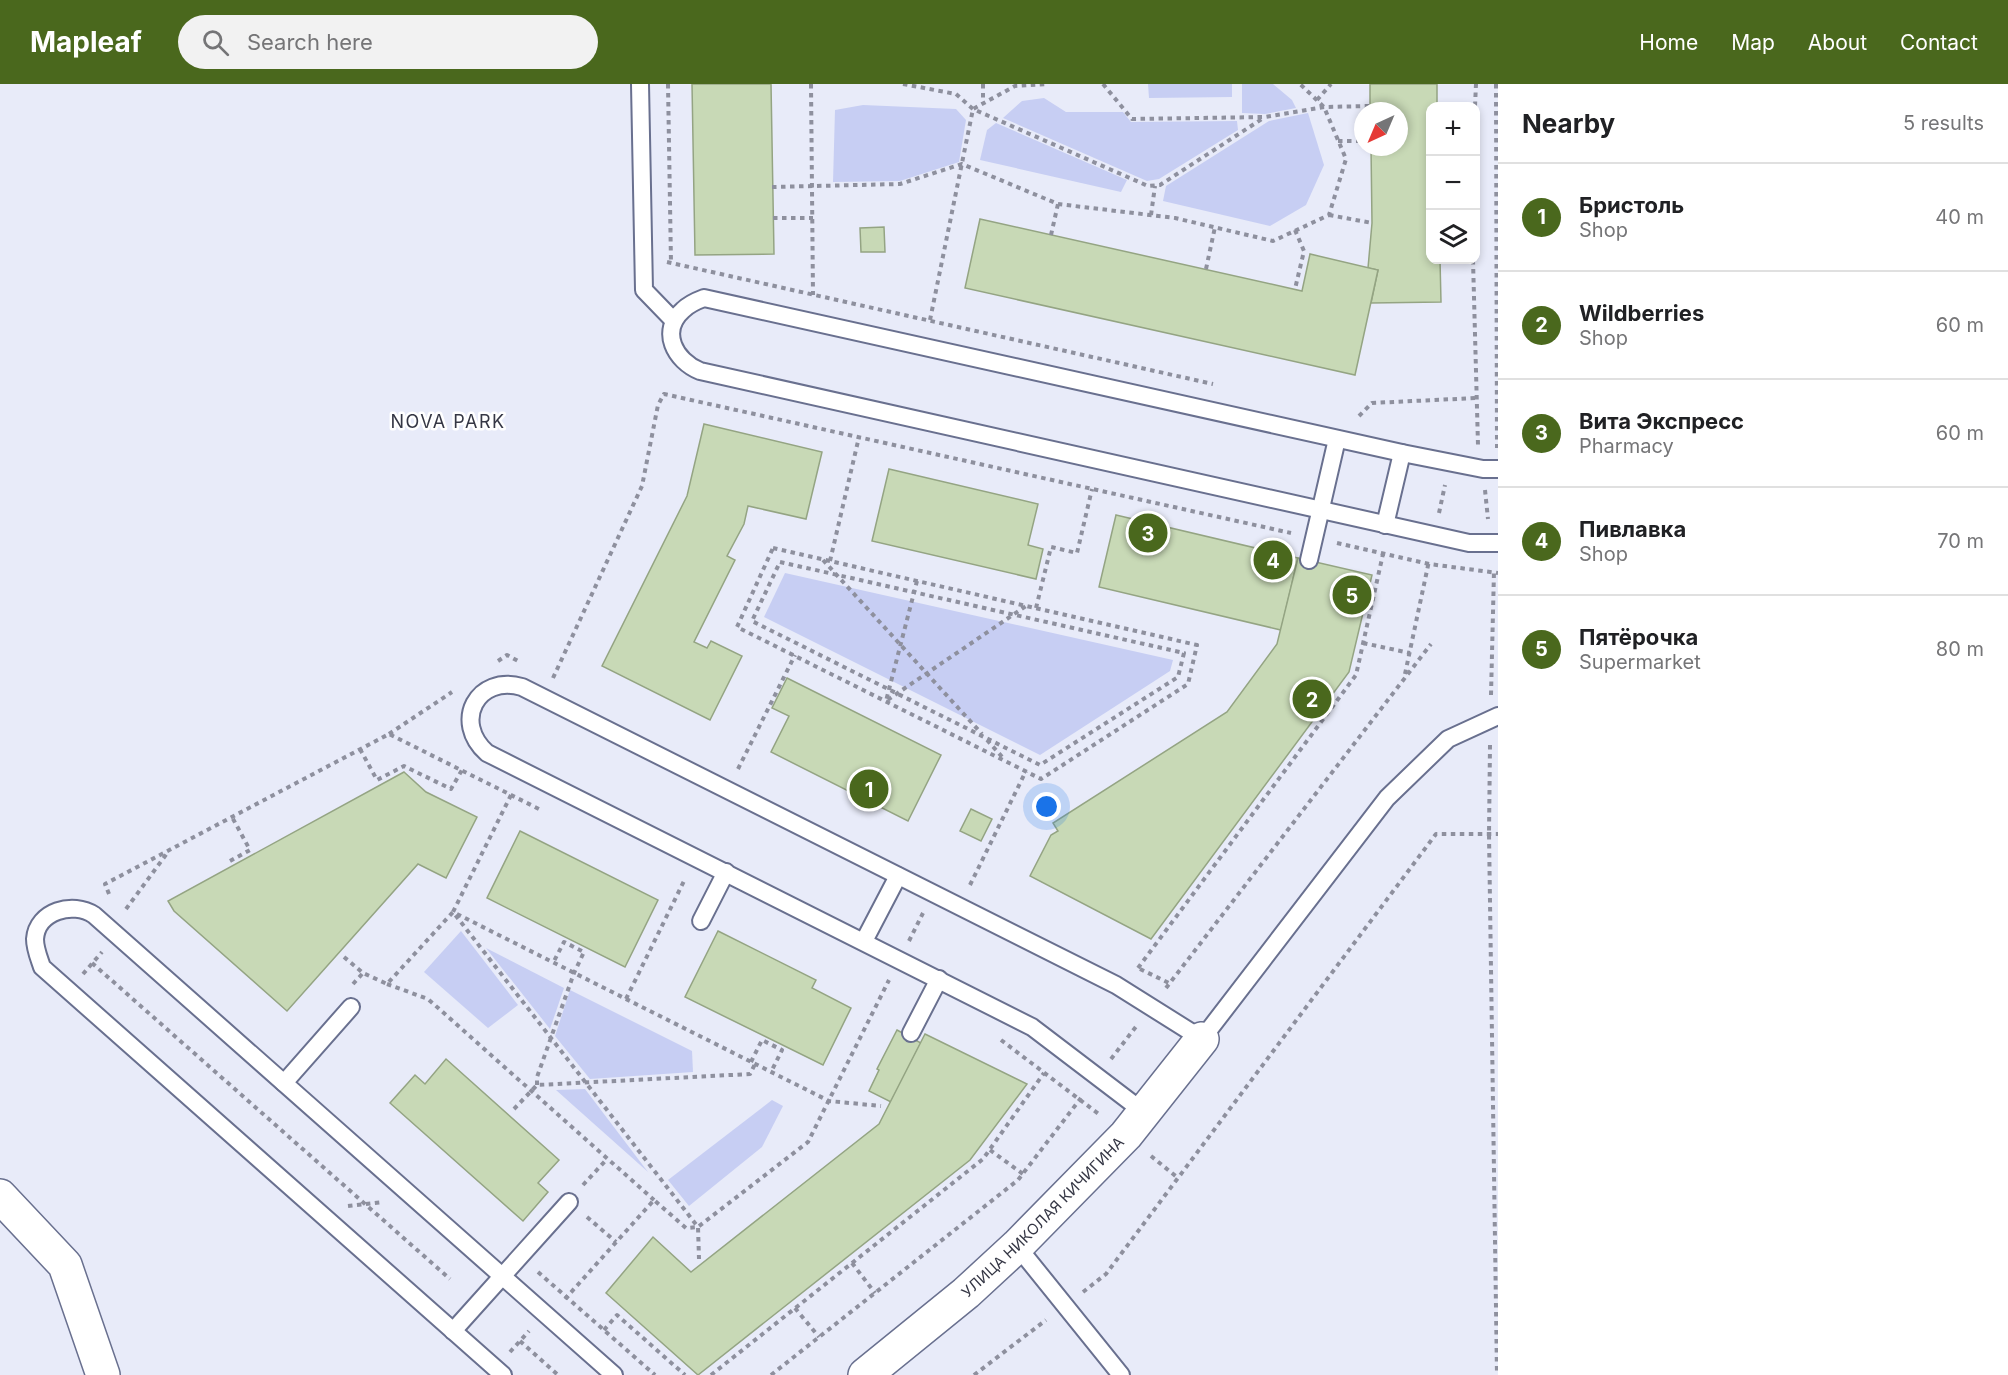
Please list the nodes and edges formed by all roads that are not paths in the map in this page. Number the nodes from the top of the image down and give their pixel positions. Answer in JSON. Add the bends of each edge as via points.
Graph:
{"nodes":[{"id":1,"x":640,"y":84,"type":"edge"},
{"id":2,"x":674,"y":321,"type":"junction"},
{"id":3,"x":1337,"y":439,"type":"junction"},
{"id":4,"x":1402,"y":453,"type":"junction"},
{"id":5,"x":1493,"y":469,"type":"edge"},
{"id":6,"x":1321,"y":510,"type":"junction"},
{"id":7,"x":1385,"y":525,"type":"junction"},
{"id":8,"x":1498,"y":543,"type":"edge"},
{"id":9,"x":1309,"y":560,"type":"dead end"},
{"id":10,"x":1494,"y":717,"type":"edge"},
{"id":11,"x":726,"y":872,"type":"junction"},
{"id":12,"x":898,"y":876,"type":"junction"},
{"id":13,"x":701,"y":921,"type":"dead end"},
{"id":14,"x":864,"y":941,"type":"junction"},
{"id":15,"x":939,"y":980,"type":"junction"},
{"id":16,"x":351,"y":1007,"type":"dead end"},
{"id":17,"x":911,"y":1033,"type":"dead end"},
{"id":18,"x":1202,"y":1040,"type":"junction"},
{"id":19,"x":284,"y":1083,"type":"junction"},
{"id":20,"x":1135,"y":1124,"type":"junction"},
{"id":21,"x":1,"y":1200,"type":"edge"},
{"id":22,"x":569,"y":1202,"type":"road end"},
{"id":23,"x":1017,"y":1246,"type":"junction"},
{"id":24,"x":502,"y":1276,"type":"junction"},
{"id":25,"x":453,"y":1331,"type":"junction"},
{"id":26,"x":499,"y":1372,"type":"edge"},
{"id":27,"x":103,"y":1375,"type":"edge"},
{"id":28,"x":614,"y":1375,"type":"edge"},
{"id":29,"x":865,"y":1375,"type":"edge"},
{"id":30,"x":1121,"y":1375,"type":"edge"}],
"edges":[{"from":1,"to":2,"type":"lane","via":[[644,290]]},
{"from":2,"to":3,"type":"lane","via":[[681,311],[704,298]]},
{"from":2,"to":6,"type":"lane","via":[[671,334],[679,358],[700,371]]},
{"from":3,"to":4,"type":"lane"},
{"from":3,"to":6,"type":"lane"},
{"from":4,"to":5,"type":"lane"},
{"from":4,"to":7,"type":"lane"},
{"from":6,"to":7,"type":"lane"},
{"from":6,"to":9,"type":"lane"},
{"from":7,"to":8,"type":"lane","via":[[1469,543]]},
{"from":10,"to":18,"type":"lane","via":[[1448,739],[1387,798]]},
{"from":11,"to":12,"type":"lane","via":[[487,753],[477,744],[470,726],[477,700],[497,685],[513,684]]},
{"from":11,"to":13,"type":"lane"},
{"from":11,"to":14,"type":"lane"},
{"from":12,"to":14,"type":"lane"},
{"from":12,"to":18,"type":"lane","via":[[1116,985]]},
{"from":14,"to":15,"type":"lane"},
{"from":15,"to":17,"type":"lane"},
{"from":15,"to":20,"type":"lane","via":[[1032,1027],[1098,1077]]},
{"from":16,"to":19,"type":"lane"},
{"from":18,"to":20,"type":"street","name":"УЛИЦА НИКОЛАЯ КИЧИГИНА"},
{"from":19,"to":24,"type":"lane"},
{"from":19,"to":25,"type":"lane","via":[[91,912],[64,908],[43,921],[35,938],[42,967]]},
{"from":20,"to":23,"type":"street","name":"УЛИЦА НИКОЛАЯ КИЧИГИНА"},
{"from":21,"to":27,"type":"street","via":[[65,1265]]},
{"from":22,"to":24,"type":"lane"},
{"from":23,"to":29,"type":"street","name":"УЛИЦА НИКОЛАЯ КИЧИГИНА"},
{"from":23,"to":30,"type":"lane"},
{"from":24,"to":25,"type":"lane"},
{"from":24,"to":28,"type":"lane"},
{"from":25,"to":26,"type":"lane"}]}
